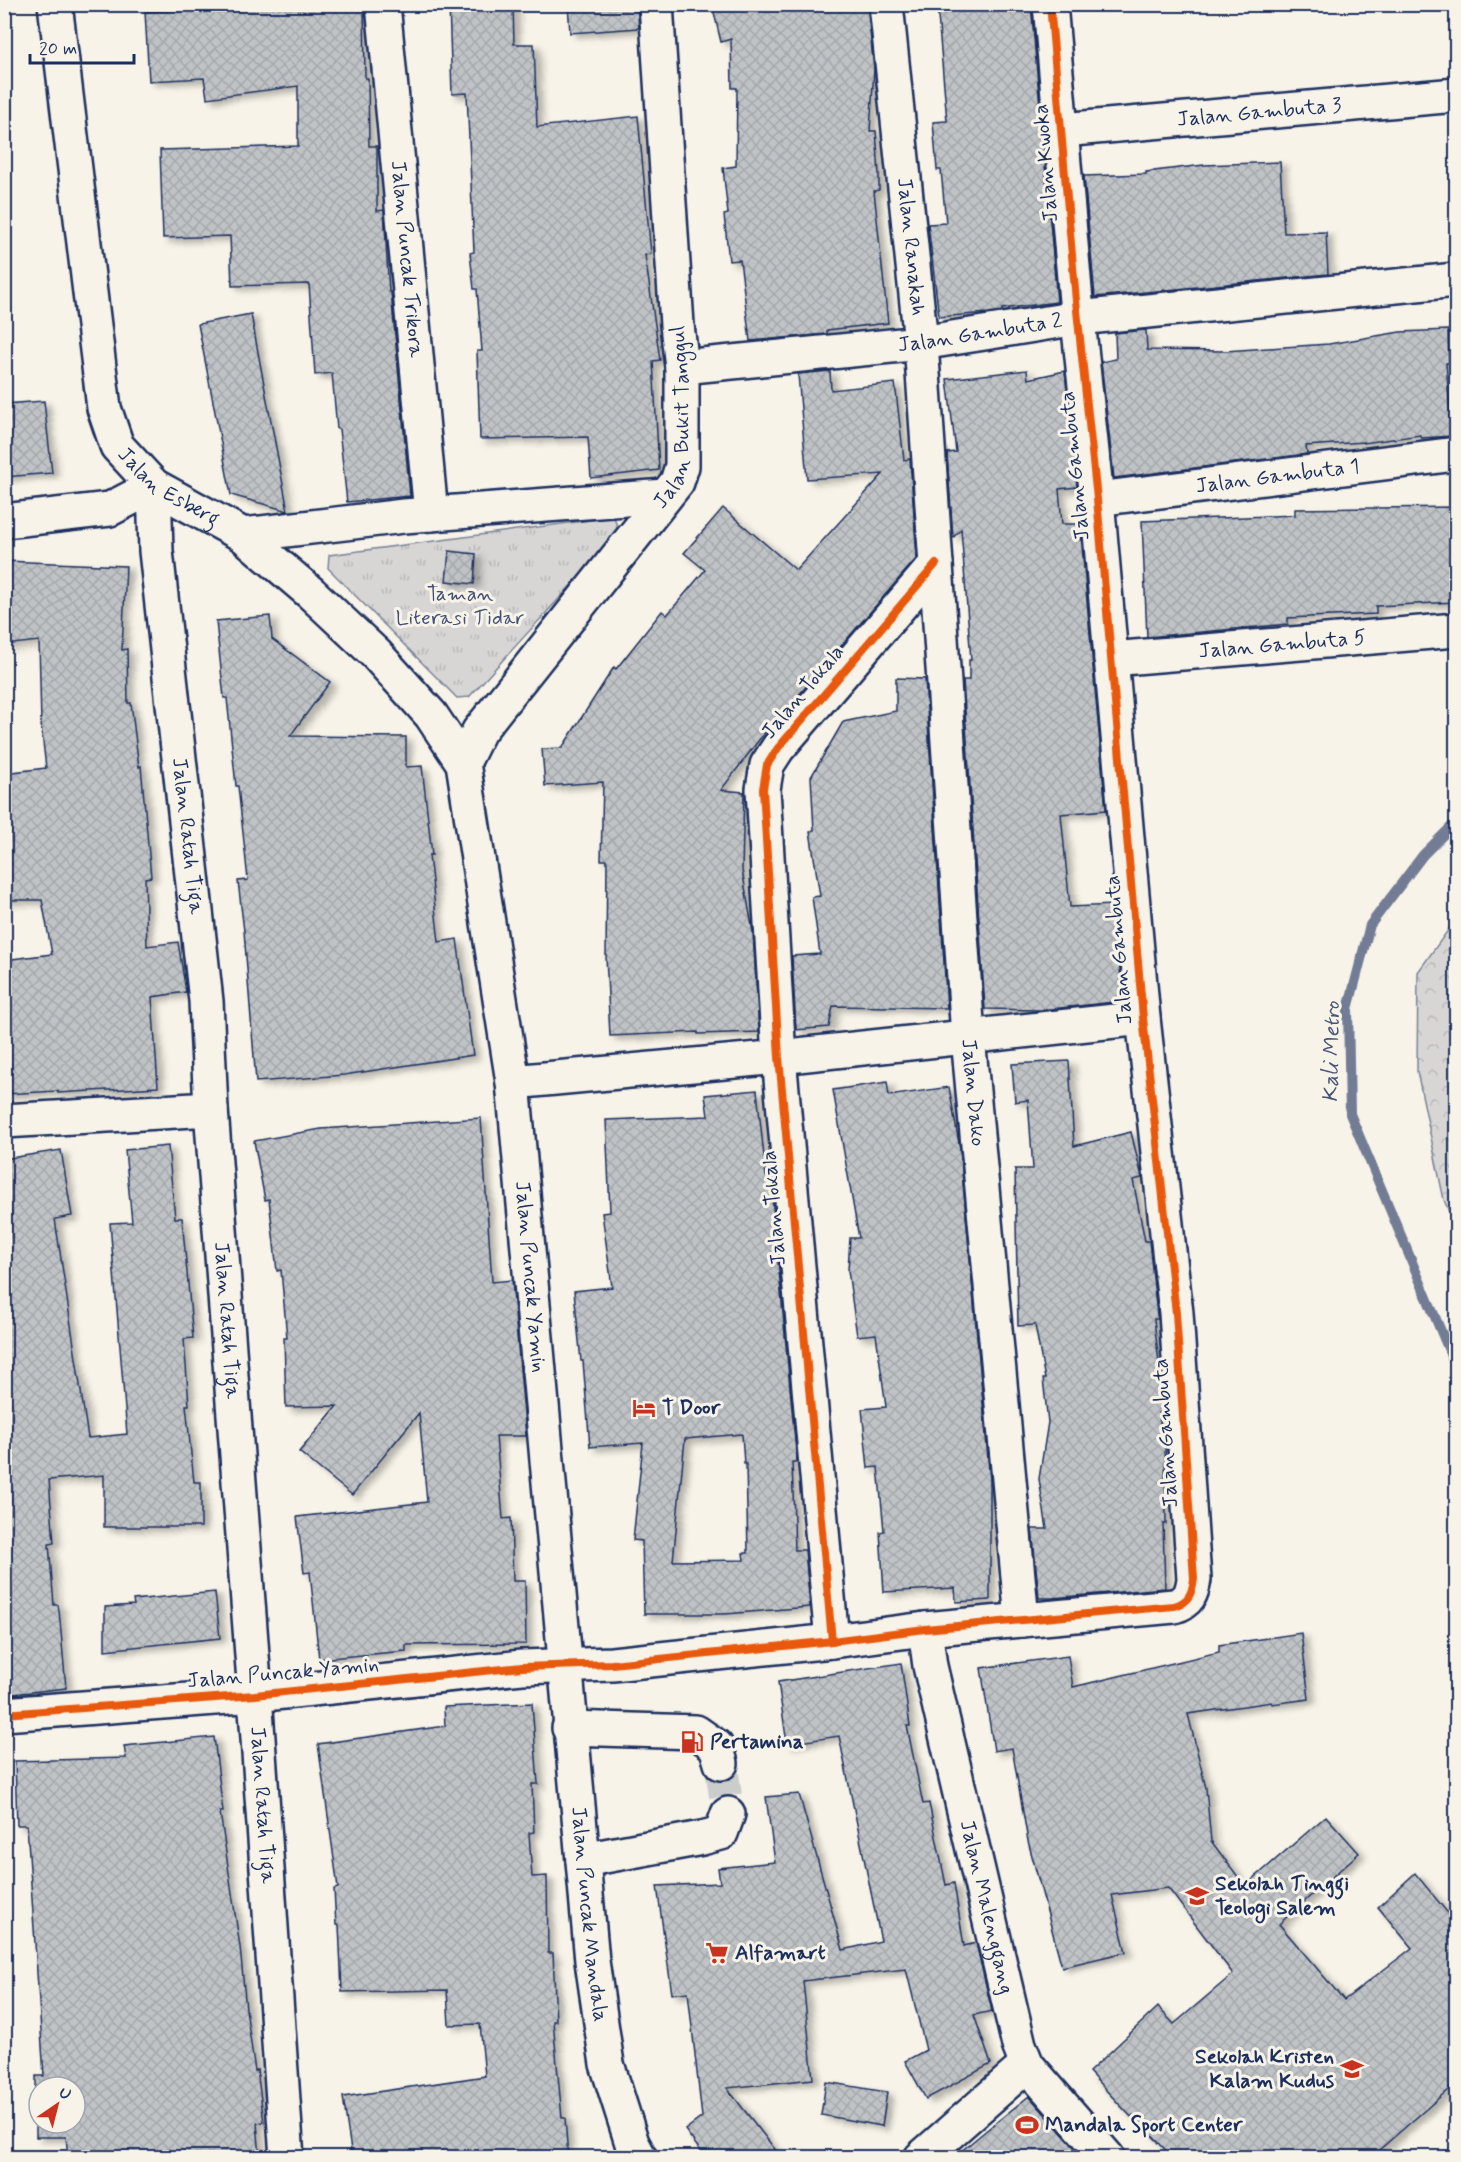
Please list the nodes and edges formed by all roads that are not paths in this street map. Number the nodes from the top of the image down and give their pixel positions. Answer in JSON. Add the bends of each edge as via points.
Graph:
{"nodes":[{"id":1,"x":55,"y":4,"type":"edge"},
{"id":2,"x":383,"y":4,"type":"edge"},
{"id":3,"x":657,"y":4,"type":"edge"},
{"id":4,"x":886,"y":4,"type":"edge"},
{"id":5,"x":1050,"y":4,"type":"edge"},
{"id":6,"x":1456,"y":95,"type":"edge"},
{"id":7,"x":1062,"y":130,"type":"junction"},
{"id":8,"x":1456,"y":280,"type":"edge"},
{"id":9,"x":1078,"y":318,"type":"junction"},
{"id":10,"x":921,"y":343,"type":"junction"},
{"id":11,"x":682,"y":368,"type":"junction"},
{"id":12,"x":1456,"y":454,"type":"edge"},
{"id":13,"x":154,"y":486,"type":"junction"},
{"id":14,"x":665,"y":496,"type":"junction"},
{"id":15,"x":1097,"y":499,"type":"junction"},
{"id":16,"x":431,"y":514,"type":"junction"},
{"id":17,"x":4,"y":521,"type":"edge"},
{"id":18,"x":243,"y":535,"type":"junction"},
{"id":19,"x":936,"y":564,"type":"junction"},
{"id":20,"x":1456,"y":630,"type":"edge"},
{"id":21,"x":1110,"y":659,"type":"junction"},
{"id":22,"x":463,"y":763,"type":"junction"},
{"id":23,"x":1143,"y":1018,"type":"junction"},
{"id":24,"x":968,"y":1037,"type":"junction"},
{"id":25,"x":779,"y":1057,"type":"junction"},
{"id":26,"x":513,"y":1082,"type":"junction"},
{"id":27,"x":211,"y":1109,"type":"junction"},
{"id":28,"x":4,"y":1121,"type":"edge"},
{"id":29,"x":1022,"y":1620,"type":"junction"},
{"id":30,"x":925,"y":1629,"type":"junction"},
{"id":31,"x":832,"y":1641,"type":"junction"},
{"id":32,"x":564,"y":1665,"type":"junction"},
{"id":33,"x":255,"y":1695,"type":"junction"},
{"id":34,"x":4,"y":1714,"type":"edge"},
{"id":35,"x":569,"y":1728,"type":"junction"},
{"id":36,"x":721,"y":1763,"type":"tunnel mouth"},
{"id":37,"x":728,"y":1814,"type":"dead end"},
{"id":38,"x":583,"y":1860,"type":"junction"},
{"id":39,"x":1027,"y":2065,"type":"junction"},
{"id":40,"x":287,"y":2157,"type":"edge"},
{"id":41,"x":640,"y":2157,"type":"edge"},
{"id":42,"x":921,"y":2157,"type":"edge"},
{"id":43,"x":1108,"y":2157,"type":"edge"}],
"edges":[{"from":1,"to":13,"type":"street","name":"Jalan Esberg","via":[[104,408],[117,446]]},
{"from":2,"to":16,"type":"street","name":"Jalan Puncak Trikora"},
{"from":3,"to":11,"type":"street","name":"Jalan Bukit Tanggul"},
{"from":4,"to":10,"type":"street","name":"Jalan Ranakah"},
{"from":5,"to":7,"type":"street","name":"Jalan Kwoka"},
{"from":6,"to":7,"type":"street","name":"Jalan Gambuta 3"},
{"from":7,"to":9,"type":"street","name":"Jalan Kwoka"},
{"from":8,"to":9,"type":"street","name":"Jalan Gambuta 2"},
{"from":9,"to":10,"type":"street","name":"Jalan Gambuta 2"},
{"from":9,"to":15,"type":"street","name":"Jalan Gambuta"},
{"from":10,"to":11,"type":"street","name":"Jalan Gambuta 2"},
{"from":10,"to":19,"type":"street","name":"Jalan Ranakah"},
{"from":11,"to":14,"type":"street","name":"Jalan Bukit Tanggul","via":[[682,466],[677,482]]},
{"from":12,"to":15,"type":"street","name":"Jalan Gambuta 1"},
{"from":13,"to":17,"type":"street","via":[[110,509]]},
{"from":13,"to":18,"type":"street","name":"Jalan Esberg"},
{"from":13,"to":27,"type":"street","name":"Jalan Ratah Tiga","via":[[156,551],[206,1001]]},
{"from":14,"to":16,"type":"street"},
{"from":14,"to":22,"type":"street","name":"Jalan Bukit Tanggul","via":[[503,698],[479,731]]},
{"from":15,"to":21,"type":"street","name":"Jalan Gambuta"},
{"from":16,"to":18,"type":"street"},
{"from":18,"to":22,"type":"street","name":"Jalan Esberg","via":[[376,654],[431,715]]},
{"from":19,"to":24,"type":"street","name":"Jalan Dako"},
{"from":19,"to":25,"type":"street","name":"Jalan Tokala","via":[[767,765],[763,789]]},
{"from":20,"to":21,"type":"street","name":"Jalan Gambuta 5"},
{"from":21,"to":23,"type":"street","name":"Jalan Gambuta"},
{"from":22,"to":26,"type":"street","name":"Jalan Puncak Yamin"},
{"from":23,"to":24,"type":"street"},
{"from":23,"to":29,"type":"street","name":"Jalan Gambuta","via":[[1176,1312],[1193,1589],[1186,1601],[1174,1606]]},
{"from":24,"to":25,"type":"street"},
{"from":24,"to":29,"type":"street","name":"Jalan Dako"},
{"from":25,"to":26,"type":"street"},
{"from":25,"to":31,"type":"street","name":"Jalan Tokala"},
{"from":26,"to":32,"type":"street","name":"Jalan Puncak Yamin"},
{"from":27,"to":28,"type":"street"},
{"from":27,"to":33,"type":"street","name":"Jalan Ratah Tiga"},
{"from":29,"to":30,"type":"street"},
{"from":30,"to":31,"type":"street"},
{"from":30,"to":39,"type":"street","name":"Jalan Malenggang","via":[[930,1666],[1019,2045]]},
{"from":31,"to":32,"type":"street","via":[[612,1665]]},
{"from":32,"to":33,"type":"street","name":"Jalan Puncak Yamin"},
{"from":32,"to":35,"type":"street","name":"Jalan Puncak Mandala"},
{"from":33,"to":34,"type":"street","name":"Jalan Puncak Yamin"},
{"from":33,"to":40,"type":"street","name":"Jalan Ratah Tiga"},
{"from":35,"to":36,"type":"street","via":[[696,1732],[716,1746]]},
{"from":35,"to":38,"type":"street","name":"Jalan Puncak Mandala"},
{"from":37,"to":38,"type":"street","via":[[721,1833]]},
{"from":38,"to":41,"type":"street","name":"Jalan Puncak Mandala","via":[[591,1961],[607,2064]]},
{"from":39,"to":42,"type":"street"},
{"from":39,"to":43,"type":"street","name":"Jalan Malenggang"}]}
